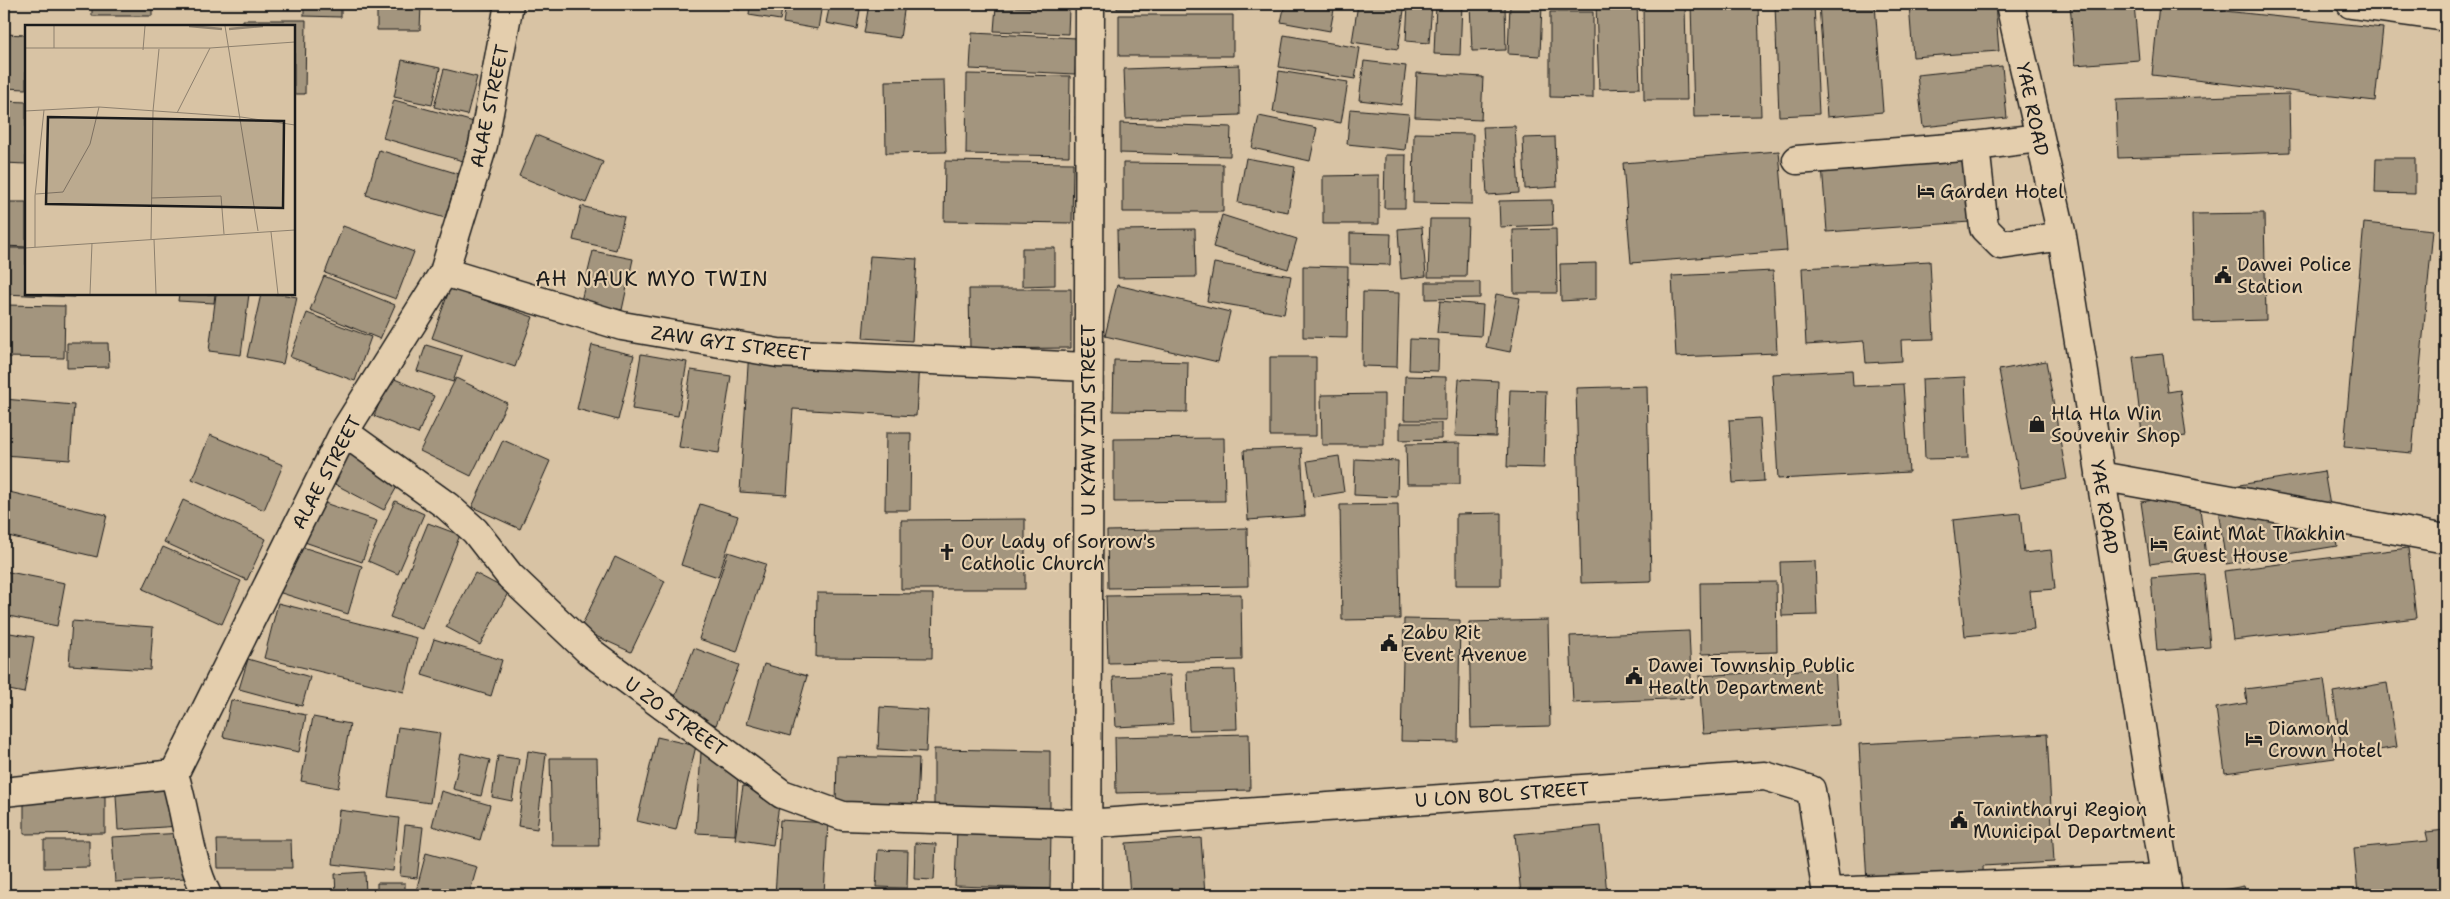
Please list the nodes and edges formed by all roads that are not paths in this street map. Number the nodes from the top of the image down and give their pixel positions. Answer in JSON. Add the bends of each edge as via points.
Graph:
{"nodes":[{"id":1,"x":509,"y":4,"type":"edge"},
{"id":2,"x":1090,"y":4,"type":"edge"},
{"id":3,"x":2010,"y":4,"type":"edge"},
{"id":4,"x":2351,"y":4,"type":"edge"},
{"id":5,"x":2428,"y":11,"type":"edge"},
{"id":6,"x":2039,"y":138,"type":"junction"},
{"id":7,"x":1976,"y":146,"type":"junction"},
{"id":8,"x":1797,"y":160,"type":"dead end"},
{"id":9,"x":2062,"y":236,"type":"junction"},
{"id":10,"x":444,"y":272,"type":"junction"},
{"id":11,"x":1087,"y":367,"type":"junction"},
{"id":12,"x":344,"y":432,"type":"junction"},
{"id":13,"x":2100,"y":476,"type":"junction"},
{"id":14,"x":2446,"y":539,"type":"edge"},
{"id":15,"x":174,"y":774,"type":"junction"},
{"id":16,"x":4,"y":792,"type":"edge"},
{"id":17,"x":1086,"y":824,"type":"junction"},
{"id":18,"x":2167,"y":886,"type":"edge"},
{"id":19,"x":1827,"y":894,"type":"edge"},
{"id":20,"x":207,"y":895,"type":"edge"},
{"id":21,"x":1087,"y":895,"type":"edge"}],
"edges":[{"from":1,"to":10,"type":"street","name":"ALAE STREET","via":[[483,145]]},
{"from":2,"to":11,"type":"street","name":"U KYAW YIN STREET"},
{"from":3,"to":6,"type":"street","name":"YAE ROAD"},
{"from":4,"to":5,"type":"street"},
{"from":6,"to":7,"type":"street"},
{"from":6,"to":9,"type":"street","name":"YAE ROAD"},
{"from":7,"to":8,"type":"street"},
{"from":7,"to":9,"type":"street","via":[[1984,228],[2001,245]]},
{"from":9,"to":13,"type":"street","name":"YAE ROAD"},
{"from":10,"to":11,"type":"street","name":"ZAW GYI STREET","via":[[622,326],[778,353]]},
{"from":10,"to":12,"type":"street","name":"ALAE STREET"},
{"from":11,"to":17,"type":"street","name":"U KYAW YIN STREET"},
{"from":12,"to":15,"type":"street","name":"ALAE STREET"},
{"from":12,"to":17,"type":"street","name":"U ZO STREET","via":[[447,506],[475,531],[510,576],[589,651],[782,794],[843,816]]},
{"from":13,"to":14,"type":"street"},
{"from":13,"to":18,"type":"street","name":"YAE ROAD"},
{"from":15,"to":16,"type":"street"},
{"from":15,"to":20,"type":"street","via":[[182,796],[197,874]]},
{"from":17,"to":19,"type":"street","name":"U LON BOL STREET","via":[[1765,776],[1811,790]]},
{"from":17,"to":21,"type":"street","name":"U KYAW YIN STREET"},
{"from":18,"to":19,"type":"street"}]}
